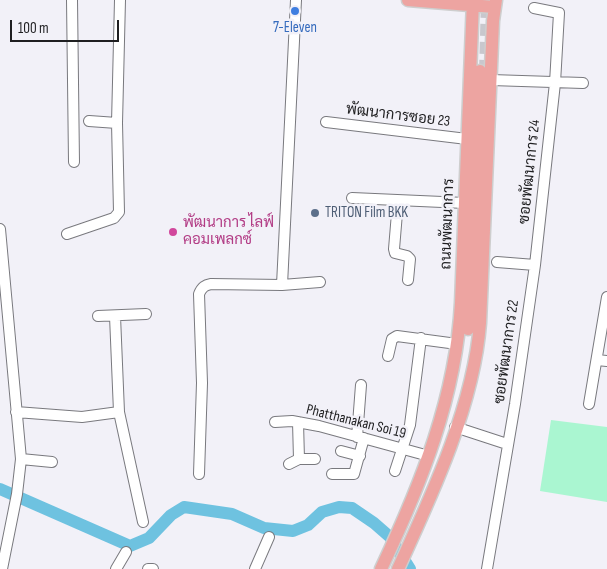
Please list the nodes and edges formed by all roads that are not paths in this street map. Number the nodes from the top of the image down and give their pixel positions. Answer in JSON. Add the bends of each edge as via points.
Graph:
{"nodes":[{"id":1,"x":72,"y":0,"type":"edge"},
{"id":2,"x":120,"y":0,"type":"edge"},
{"id":3,"x":296,"y":0,"type":"edge"},
{"id":4,"x":408,"y":0,"type":"edge"},
{"id":5,"x":473,"y":2,"type":"edge"},
{"id":6,"x":494,"y":2,"type":"edge"},
{"id":7,"x":534,"y":8,"type":"dead end"},
{"id":8,"x":483,"y":74,"type":"junction"},
{"id":9,"x":555,"y":83,"type":"junction"},
{"id":10,"x":583,"y":83,"type":"dead end"},
{"id":11,"x":89,"y":121,"type":"dead end"},
{"id":12,"x":326,"y":122,"type":"dead end"},
{"id":13,"x":118,"y":123,"type":"junction"},
{"id":14,"x":467,"y":138,"type":"junction"},
{"id":15,"x":74,"y":162,"type":"dead end"},
{"id":16,"x":352,"y":198,"type":"dead end"},
{"id":17,"x":398,"y":201,"type":"junction"},
{"id":18,"x":464,"y":203,"type":"junction"},
{"id":19,"x":0,"y":229,"type":"edge"},
{"id":20,"x":67,"y":234,"type":"dead end"},
{"id":21,"x":497,"y":262,"type":"dead end"},
{"id":22,"x":535,"y":265,"type":"junction"},
{"id":23,"x":408,"y":280,"type":"dead end"},
{"id":24,"x":320,"y":282,"type":"dead end"},
{"id":25,"x":282,"y":285,"type":"junction"},
{"id":26,"x":3,"y":290,"type":"edge"},
{"id":27,"x":607,"y":297,"type":"edge"},
{"id":28,"x":146,"y":314,"type":"dead end"},
{"id":29,"x":98,"y":316,"type":"dead end"},
{"id":30,"x":115,"y":316,"type":"junction"},
{"id":31,"x":605,"y":331,"type":"edge"},
{"id":32,"x":420,"y":338,"type":"junction"},
{"id":33,"x":457,"y":344,"type":"junction"},
{"id":34,"x":388,"y":356,"type":"dead end"},
{"id":35,"x":602,"y":360,"type":"edge"},
{"id":36,"x":360,"y":385,"type":"dead end"},
{"id":37,"x":588,"y":404,"type":"dead end"},
{"id":38,"x":16,"y":412,"type":"junction"},
{"id":39,"x":120,"y":412,"type":"junction"},
{"id":40,"x":275,"y":422,"type":"dead end"},
{"id":41,"x":298,"y":422,"type":"junction"},
{"id":42,"x":457,"y":424,"type":"junction"},
{"id":43,"x":361,"y":437,"type":"junction"},
{"id":44,"x":508,"y":444,"type":"junction"},
{"id":45,"x":403,"y":449,"type":"junction"},
{"id":46,"x":431,"y":451,"type":"junction"},
{"id":47,"x":341,"y":452,"type":"dead end"},
{"id":48,"x":360,"y":456,"type":"junction"},
{"id":49,"x":21,"y":459,"type":"junction"},
{"id":50,"x":299,"y":459,"type":"junction"},
{"id":51,"x":315,"y":459,"type":"dead end"},
{"id":52,"x":52,"y":462,"type":"dead end"},
{"id":53,"x":289,"y":464,"type":"dead end"},
{"id":54,"x":395,"y":471,"type":"dead end"},
{"id":55,"x":199,"y":474,"type":"dead end"},
{"id":56,"x":332,"y":474,"type":"dead end"},
{"id":57,"x":143,"y":522,"type":"dead end"},
{"id":58,"x":269,"y":537,"type":"dead end"},
{"id":59,"x":126,"y":552,"type":"dead end"},
{"id":60,"x":383,"y":566,"type":"edge"},
{"id":61,"x":2,"y":569,"type":"edge"},
{"id":62,"x":116,"y":569,"type":"edge"},
{"id":63,"x":148,"y":569,"type":"edge"},
{"id":64,"x":153,"y":569,"type":"edge"},
{"id":65,"x":255,"y":569,"type":"edge"},
{"id":66,"x":398,"y":569,"type":"edge"},
{"id":67,"x":487,"y":569,"type":"edge"}],
"edges":[{"from":1,"to":15,"type":"street"},
{"from":2,"to":13,"type":"street"},
{"from":3,"to":25,"type":"street"},
{"from":4,"to":5,"type":"main road"},
{"from":5,"to":6,"type":"main road"},
{"from":5,"to":8,"type":"main road","name":"ถนนพัฒนาการ"},
{"from":6,"to":8,"type":"main road","name":"ถนนพัฒนาการ"},
{"from":7,"to":9,"type":"street","name":"ซอยพัฒนาการ 24","via":[[559,13]]},
{"from":8,"to":9,"type":"street"},
{"from":8,"to":14,"type":"main road","name":"ถนนพัฒนาการ"},
{"from":8,"to":42,"type":"main road","name":"ถนนพัฒนาการ","via":[[475,327],[470,368]]},
{"from":8,"to":46,"type":"main road","name":"ถนนพัฒนาการ","via":[[468,327],[457,382]]},
{"from":9,"to":10,"type":"street"},
{"from":9,"to":22,"type":"street","name":"ซอยพัฒนาการ 24"},
{"from":11,"to":13,"type":"street"},
{"from":12,"to":14,"type":"street","name":"พัฒนาการซอย 23"},
{"from":13,"to":20,"type":"street","via":[[118,216]]},
{"from":14,"to":18,"type":"main road","name":"ถนนพัฒนาการ"},
{"from":16,"to":17,"type":"street"},
{"from":17,"to":18,"type":"street"},
{"from":17,"to":23,"type":"street","via":[[394,249],[395,253],[410,259]]},
{"from":18,"to":33,"type":"main road","name":"ถนนพัฒนาการ"},
{"from":19,"to":26,"type":"street"},
{"from":21,"to":22,"type":"street"},
{"from":22,"to":44,"type":"street","name":"ซอยพัฒนาการ 22"},
{"from":24,"to":25,"type":"street"},
{"from":25,"to":55,"type":"street","via":[[212,284],[205,286],[199,294],[202,383]]},
{"from":26,"to":38,"type":"street"},
{"from":27,"to":31,"type":"street"},
{"from":28,"to":30,"type":"street"},
{"from":29,"to":30,"type":"street"},
{"from":30,"to":39,"type":"street"},
{"from":31,"to":35,"type":"street"},
{"from":32,"to":33,"type":"street"},
{"from":32,"to":34,"type":"street","via":[[393,337]]},
{"from":32,"to":45,"type":"street","via":[[410,421]]},
{"from":33,"to":46,"type":"main road","name":"ถนนพัฒนาการ","via":[[446,400]]},
{"from":35,"to":37,"type":"street"},
{"from":36,"to":43,"type":"street"},
{"from":38,"to":39,"type":"street","via":[[82,417]]},
{"from":38,"to":49,"type":"street"},
{"from":39,"to":57,"type":"street"},
{"from":40,"to":41,"type":"street","name":"Phatthanakan Soi 19"},
{"from":41,"to":43,"type":"street","name":"Phatthanakan Soi 19"},
{"from":41,"to":50,"type":"street"},
{"from":42,"to":44,"type":"street"},
{"from":42,"to":66,"type":"main road","name":"ถนนพัฒนาการ"},
{"from":43,"to":45,"type":"street","name":"Phatthanakan Soi 19"},
{"from":43,"to":48,"type":"street"},
{"from":44,"to":67,"type":"street","name":"ซอยพัฒนาการ 22"},
{"from":45,"to":46,"type":"street","name":"Phatthanakan Soi 19"},
{"from":45,"to":54,"type":"street"},
{"from":46,"to":60,"type":"main road","name":"ถนนพัฒนาการ"},
{"from":47,"to":48,"type":"street"},
{"from":48,"to":56,"type":"street","via":[[354,474]]},
{"from":49,"to":52,"type":"street"},
{"from":49,"to":61,"type":"street"},
{"from":50,"to":51,"type":"street"},
{"from":50,"to":53,"type":"street"},
{"from":58,"to":65,"type":"street"},
{"from":59,"to":62,"type":"street"},
{"from":63,"to":64,"type":"street"}]}
